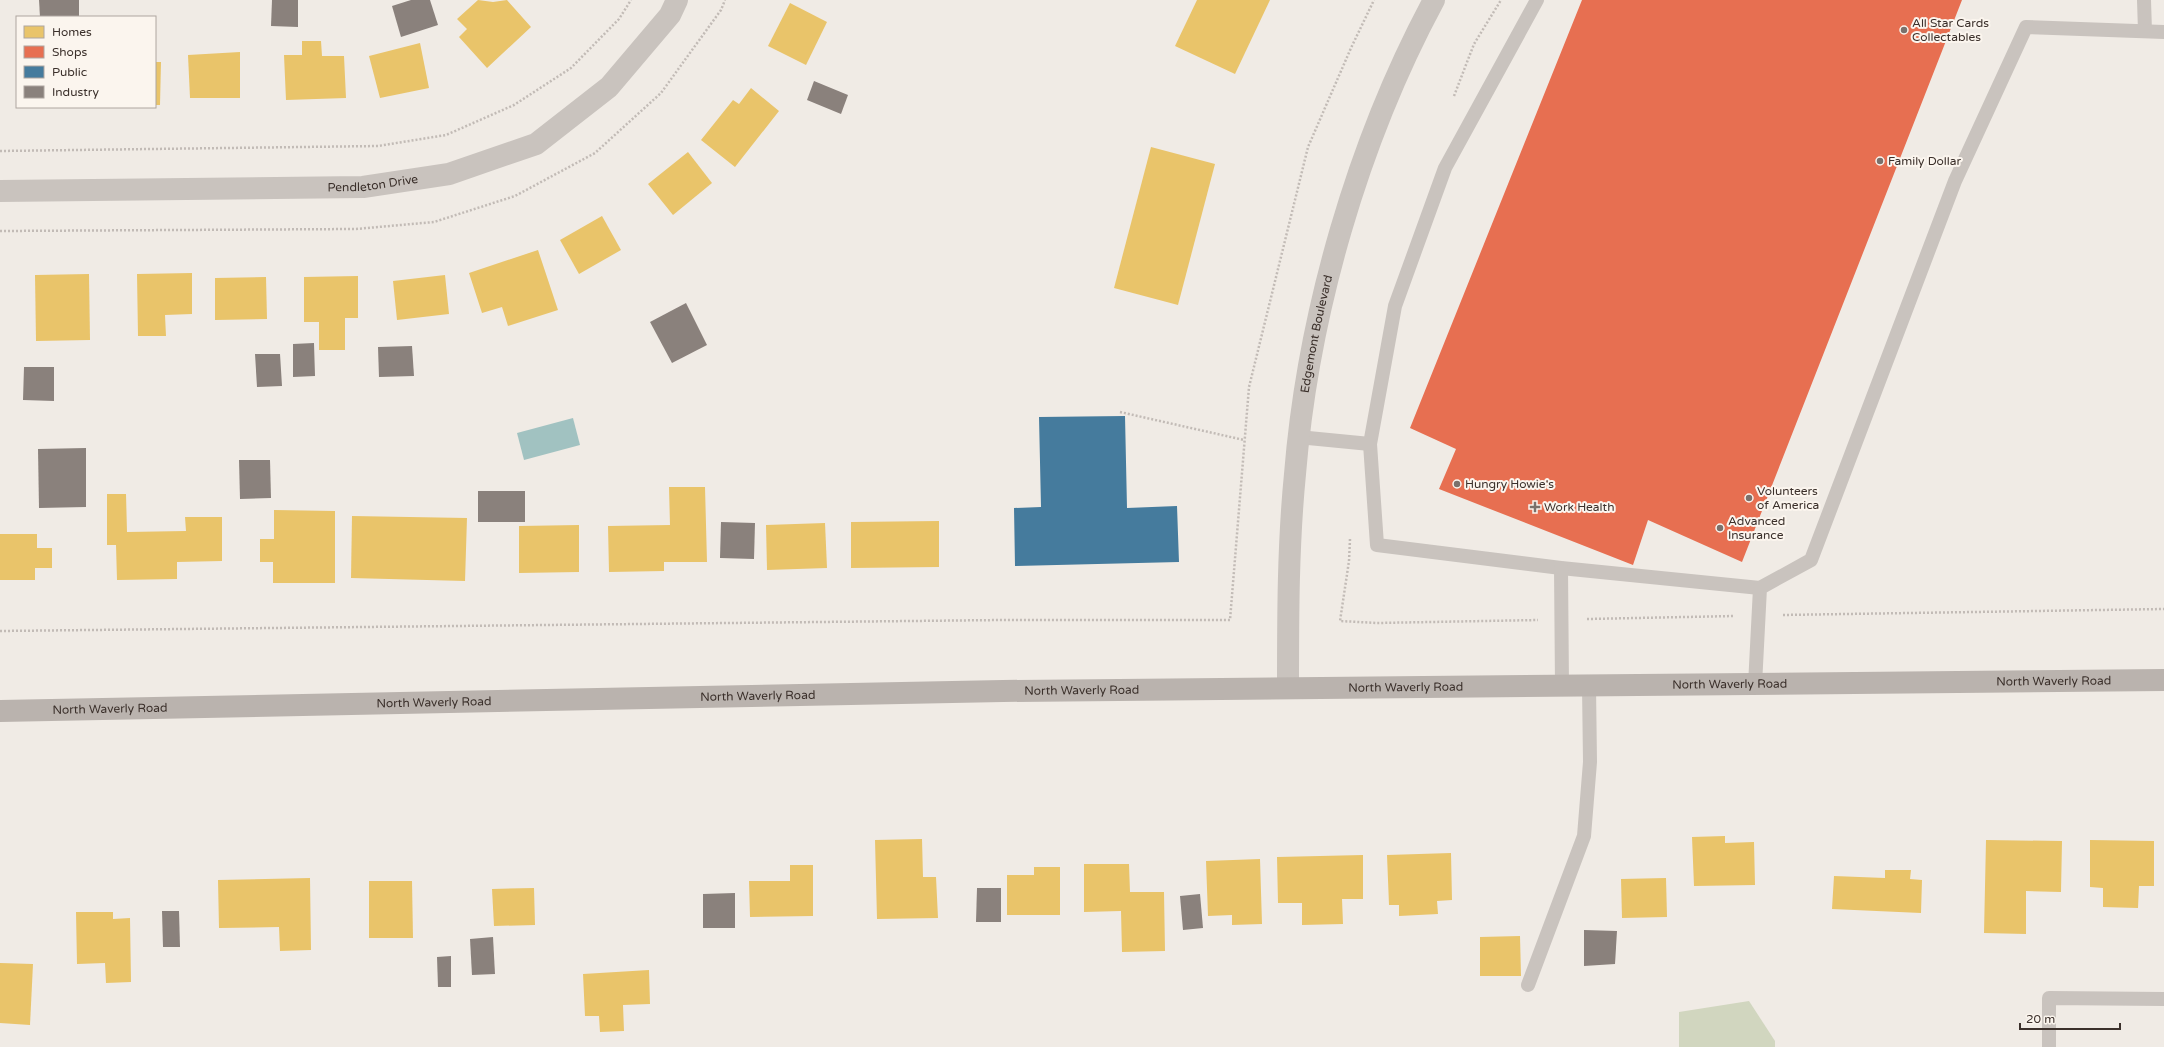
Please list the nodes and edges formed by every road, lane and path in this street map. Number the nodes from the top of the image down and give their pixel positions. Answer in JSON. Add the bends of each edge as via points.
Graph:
{"nodes":[{"id":1,"x":631,"y":0,"type":"edge"},
{"id":2,"x":677,"y":0,"type":"edge"},
{"id":3,"x":726,"y":0,"type":"edge"},
{"id":4,"x":1374,"y":0,"type":"edge"},
{"id":5,"x":1434,"y":0,"type":"edge"},
{"id":6,"x":1501,"y":0,"type":"edge"},
{"id":7,"x":1537,"y":0,"type":"edge"},
{"id":8,"x":2144,"y":0,"type":"edge"},
{"id":9,"x":722,"y":10,"type":"dead end"},
{"id":10,"x":2145,"y":31,"type":"junction"},
{"id":11,"x":2164,"y":32,"type":"edge"},
{"id":12,"x":1451,"y":103,"type":"dead end"},
{"id":13,"x":0,"y":151,"type":"edge"},
{"id":14,"x":0,"y":191,"type":"edge"},
{"id":15,"x":1120,"y":412,"type":"dead end"},
{"id":16,"x":1298,"y":437,"type":"junction"},
{"id":17,"x":1244,"y":440,"type":"junction"},
{"id":18,"x":1370,"y":444,"type":"junction"},
{"id":19,"x":1350,"y":538,"type":"dead end"},
{"id":20,"x":1561,"y":568,"type":"junction"},
{"id":21,"x":1760,"y":588,"type":"junction"},
{"id":22,"x":2164,"y":609,"type":"edge"},
{"id":23,"x":1759,"y":616,"type":"junction"},
{"id":24,"x":1561,"y":619,"type":"junction"},
{"id":25,"x":0,"y":631,"type":"edge"},
{"id":26,"x":2164,"y":680,"type":"edge"},
{"id":27,"x":1755,"y":685,"type":"junction"},
{"id":28,"x":1562,"y":686,"type":"junction"},
{"id":29,"x":1590,"y":686,"type":"junction"},
{"id":30,"x":1288,"y":688,"type":"junction"},
{"id":31,"x":0,"y":711,"type":"edge"},
{"id":32,"x":1528,"y":986,"type":"dead end"},
{"id":33,"x":2164,"y":999,"type":"edge"},
{"id":34,"x":2049,"y":1047,"type":"edge"}],
"edges":[{"from":1,"to":13,"type":"path","via":[[619,19],[571,68],[514,105],[446,134],[378,146]]},
{"from":2,"to":14,"type":"street","name":"Pendleton Drive","via":[[670,15],[609,87],[536,144],[449,174],[363,187]]},
{"from":3,"to":9,"type":"path"},
{"from":4,"to":17,"type":"path","via":[[1308,147],[1249,387]]},
{"from":5,"to":16,"type":"street","name":"Edgemont Boulevard","via":[[1381,116],[1341,230],[1311,354]]},
{"from":6,"to":12,"type":"path","via":[[1474,44]]},
{"from":7,"to":18,"type":"lane","via":[[1445,168],[1395,306]]},
{"from":8,"to":10,"type":"lane"},
{"from":10,"to":11,"type":"lane"},
{"from":10,"to":21,"type":"lane","via":[[2026,26],[1955,181],[1810,560]]},
{"from":15,"to":17,"type":"path"},
{"from":16,"to":18,"type":"lane"},
{"from":16,"to":30,"type":"street","name":"Edgemont Boulevard","via":[[1288,581]]},
{"from":17,"to":25,"type":"path","via":[[1230,620],[986,620]]},
{"from":18,"to":20,"type":"lane","via":[[1377,545]]},
{"from":19,"to":24,"type":"path","via":[[1340,621],[1377,623]]},
{"from":20,"to":21,"type":"lane"},
{"from":20,"to":24,"type":"lane"},
{"from":21,"to":23,"type":"lane"},
{"from":22,"to":23,"type":"path"},
{"from":23,"to":24,"type":"path"},
{"from":23,"to":27,"type":"lane"},
{"from":24,"to":28,"type":"lane"},
{"from":26,"to":27,"type":"main road","name":"North Waverly Road"},
{"from":27,"to":29,"type":"main road","name":"North Waverly Road"},
{"from":28,"to":29,"type":"main road","name":"North Waverly Road"},
{"from":28,"to":30,"type":"main road","name":"North Waverly Road"},
{"from":29,"to":32,"type":"lane","via":[[1590,762],[1584,836]]},
{"from":30,"to":31,"type":"main road","name":"North Waverly Road","via":[[1003,691]]},
{"from":33,"to":34,"type":"lane","via":[[2049,998]]}]}
